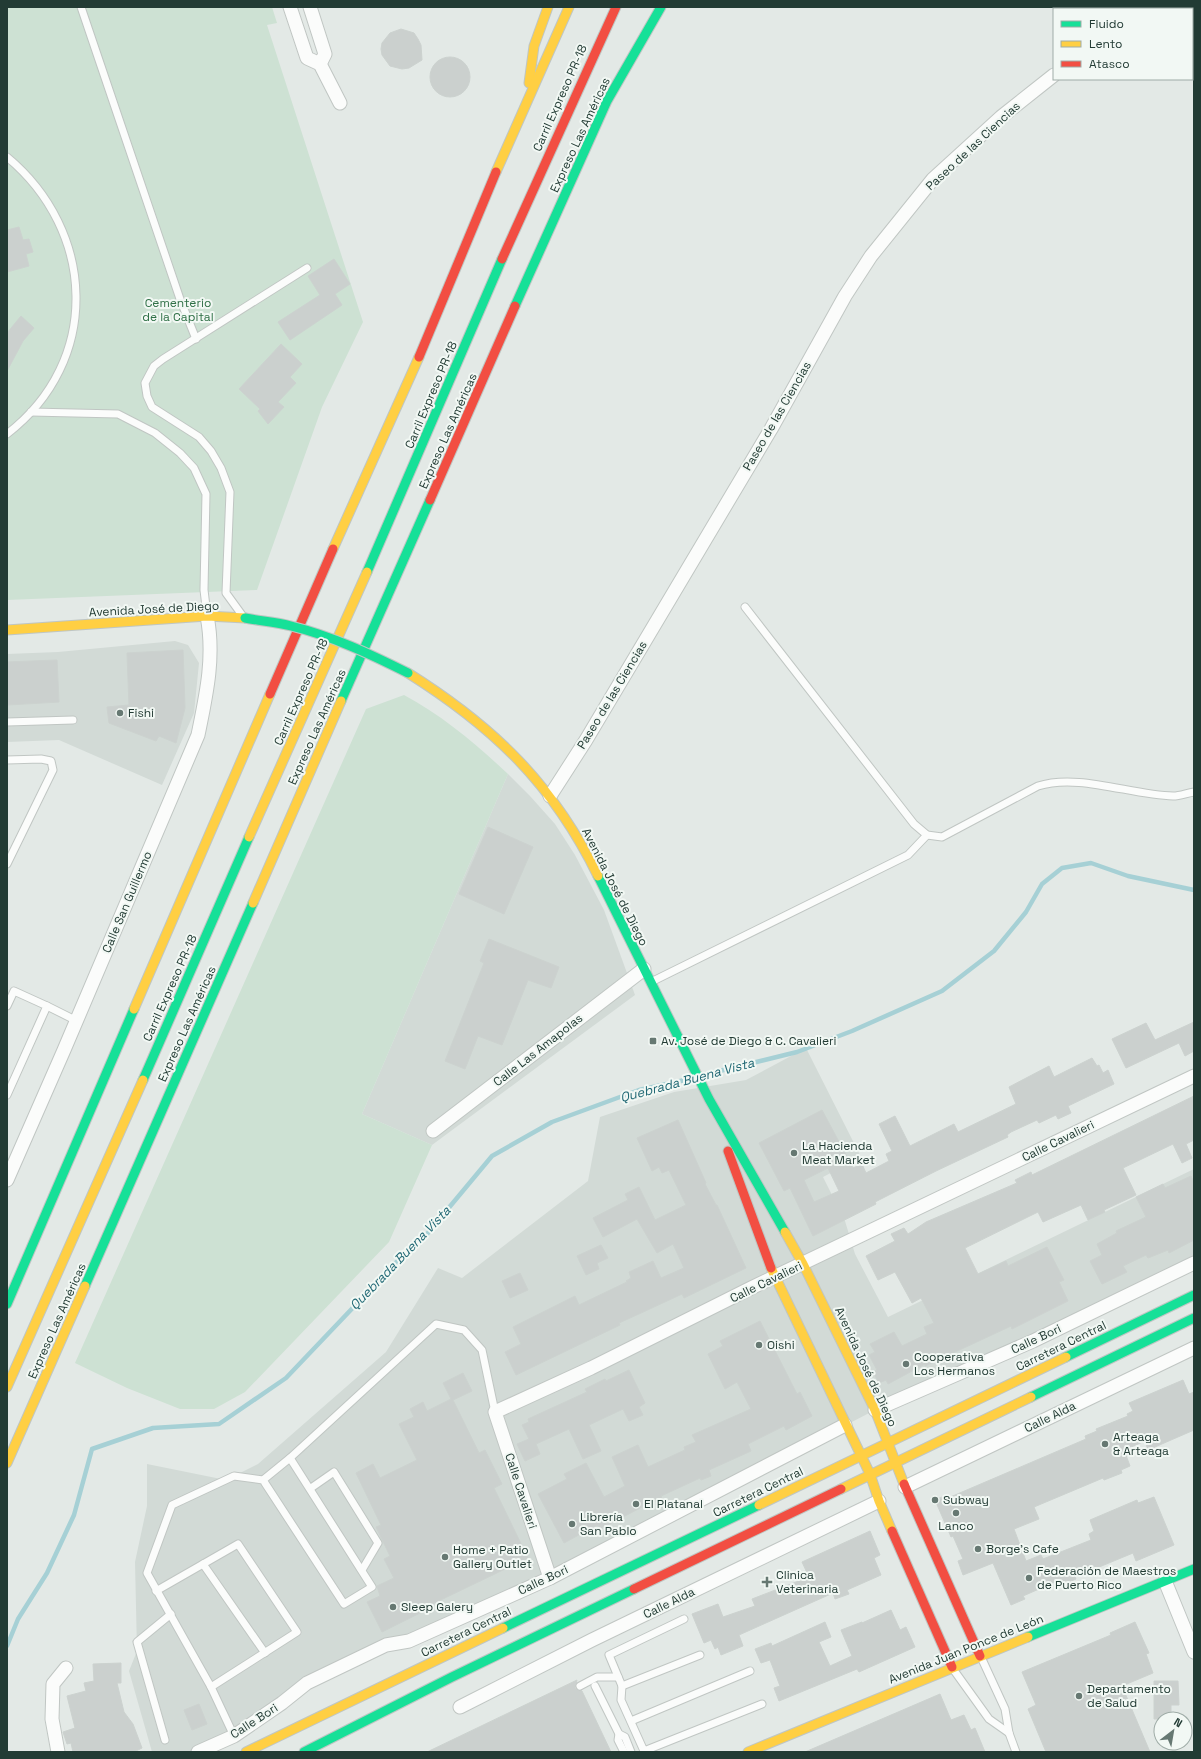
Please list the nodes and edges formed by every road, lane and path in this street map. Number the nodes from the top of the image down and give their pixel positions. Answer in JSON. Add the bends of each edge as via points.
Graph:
{"nodes":[{"id":1,"x":81,"y":7,"type":"edge"},
{"id":2,"x":290,"y":7,"type":"edge"},
{"id":3,"x":310,"y":7,"type":"edge"},
{"id":4,"x":548,"y":7,"type":"edge"},
{"id":5,"x":570,"y":7,"type":"edge"},
{"id":6,"x":616,"y":7,"type":"edge"},
{"id":7,"x":661,"y":7,"type":"edge"},
{"id":8,"x":320,"y":64,"type":"junction"},
{"id":9,"x":1053,"y":76,"type":"edge"},
{"id":10,"x":340,"y":103,"type":"dead end"},
{"id":11,"x":527,"y":104,"type":"junction"},
{"id":12,"x":7,"y":157,"type":"edge"},
{"id":13,"x":307,"y":268,"type":"dead end"},
{"id":14,"x":196,"y":339,"type":"junction"},
{"id":15,"x":31,"y":412,"type":"junction"},
{"id":16,"x":7,"y":434,"type":"edge"},
{"id":17,"x":745,"y":607,"type":"dead end"},
{"id":18,"x":207,"y":616,"type":"junction"},
{"id":19,"x":245,"y":618,"type":"junction"},
{"id":20,"x":7,"y":630,"type":"edge"},
{"id":21,"x":73,"y":720,"type":"dead end"},
{"id":22,"x":7,"y":722,"type":"edge"},
{"id":23,"x":7,"y":760,"type":"edge"},
{"id":24,"x":1194,"y":792,"type":"edge"},
{"id":25,"x":550,"y":796,"type":"junction"},
{"id":26,"x":927,"y":835,"type":"junction"},
{"id":27,"x":7,"y":864,"type":"edge"},
{"id":28,"x":644,"y":969,"type":"junction"},
{"id":29,"x":651,"y":983,"type":"junction"},
{"id":30,"x":7,"y":1006,"type":"edge"},
{"id":31,"x":47,"y":1006,"type":"junction"},
{"id":32,"x":77,"y":1020,"type":"junction"},
{"id":33,"x":1194,"y":1076,"type":"edge"},
{"id":34,"x":7,"y":1095,"type":"edge"},
{"id":35,"x":709,"y":1099,"type":"junction"},
{"id":36,"x":433,"y":1131,"type":"dead end"},
{"id":37,"x":7,"y":1180,"type":"edge"},
{"id":38,"x":1194,"y":1263,"type":"edge"},
{"id":39,"x":803,"y":1264,"type":"junction"},
{"id":40,"x":775,"y":1278,"type":"junction"},
{"id":41,"x":1194,"y":1295,"type":"edge"},
{"id":42,"x":7,"y":1304,"type":"edge"},
{"id":43,"x":1194,"y":1318,"type":"edge"},
{"id":44,"x":1194,"y":1348,"type":"edge"},
{"id":45,"x":7,"y":1386,"type":"edge"},
{"id":46,"x":875,"y":1410,"type":"junction"},
{"id":47,"x":495,"y":1412,"type":"junction"},
{"id":48,"x":846,"y":1425,"type":"junction"},
{"id":49,"x":888,"y":1443,"type":"junction"},
{"id":50,"x":862,"y":1456,"type":"junction"},
{"id":51,"x":290,"y":1458,"type":"junction"},
{"id":52,"x":896,"y":1461,"type":"junction"},
{"id":53,"x":7,"y":1463,"type":"edge"},
{"id":54,"x":870,"y":1474,"type":"junction"},
{"id":55,"x":262,"y":1480,"type":"junction"},
{"id":56,"x":905,"y":1487,"type":"junction"},
{"id":57,"x":311,"y":1488,"type":"junction"},
{"id":58,"x":878,"y":1501,"type":"junction"},
{"id":59,"x":203,"y":1564,"type":"junction"},
{"id":60,"x":1194,"y":1569,"type":"edge"},
{"id":61,"x":362,"y":1570,"type":"junction"},
{"id":62,"x":550,"y":1578,"type":"junction"},
{"id":63,"x":1165,"y":1581,"type":"junction"},
{"id":64,"x":156,"y":1591,"type":"junction"},
{"id":65,"x":171,"y":1614,"type":"junction"},
{"id":66,"x":684,"y":1619,"type":"dead end"},
{"id":67,"x":1194,"y":1652,"type":"edge"},
{"id":68,"x":265,"y":1653,"type":"junction"},
{"id":69,"x":700,"y":1654,"type":"dead end"},
{"id":70,"x":980,"y":1656,"type":"junction"},
{"id":71,"x":952,"y":1667,"type":"junction"},
{"id":72,"x":66,"y":1668,"type":"dead end"},
{"id":73,"x":750,"y":1671,"type":"dead end"},
{"id":74,"x":618,"y":1677,"type":"junction"},
{"id":75,"x":580,"y":1686,"type":"dead end"},
{"id":76,"x":595,"y":1686,"type":"dead end"},
{"id":77,"x":622,"y":1686,"type":"junction"},
{"id":78,"x":211,"y":1687,"type":"junction"},
{"id":79,"x":762,"y":1704,"type":"dead end"},
{"id":80,"x":460,"y":1707,"type":"dead end"},
{"id":81,"x":631,"y":1721,"type":"junction"},
{"id":82,"x":1009,"y":1733,"type":"junction"},
{"id":83,"x":619,"y":1734,"type":"junction"},
{"id":84,"x":234,"y":1736,"type":"junction"},
{"id":85,"x":165,"y":1740,"type":"dead end"},
{"id":86,"x":58,"y":1752,"type":"edge"},
{"id":87,"x":198,"y":1752,"type":"edge"},
{"id":88,"x":246,"y":1752,"type":"edge"},
{"id":89,"x":304,"y":1752,"type":"edge"},
{"id":90,"x":624,"y":1752,"type":"edge"},
{"id":91,"x":631,"y":1752,"type":"edge"},
{"id":92,"x":748,"y":1752,"type":"edge"},
{"id":93,"x":1016,"y":1752,"type":"edge"}],
"edges":[{"from":1,"to":14,"type":"lane","via":[[180,299]]},
{"from":2,"to":8,"type":"street","via":[[306,58]]},
{"from":3,"to":8,"type":"street","via":[[326,54]]},
{"from":4,"to":11,"type":"main road","via":[[534,46]]},
{"from":5,"to":11,"type":"main road"},
{"from":6,"to":45,"type":"main road","name":"Carril Expreso PR-18","via":[[519,219],[445,394]]},
{"from":7,"to":53,"type":"main road","name":"Expreso Las Américas","via":[[607,101],[534,262]]},
{"from":8,"to":10,"type":"street"},
{"from":9,"to":25,"type":"street","name":"Paseo de las Ciencias","via":[[1001,117],[933,179],[871,256],[844,296],[770,429],[586,740]]},
{"from":11,"to":42,"type":"main road","via":[[410,380],[351,507]]},
{"from":12,"to":15,"type":"lane","via":[[32,180],[53,210],[68,243],[75,278],[75,315],[67,350],[52,383]]},
{"from":13,"to":14,"type":"lane"},
{"from":14,"to":19,"type":"lane","via":[[154,366],[145,383],[146,396],[152,407],[199,437],[221,468],[230,492],[226,593]]},
{"from":15,"to":16,"type":"lane"},
{"from":15,"to":18,"type":"lane","via":[[118,414],[155,433],[194,468],[206,494],[204,590]]},
{"from":17,"to":26,"type":"lane","via":[[914,824]]},
{"from":18,"to":19,"type":"main road","name":"Avenida José de Diego"},
{"from":18,"to":20,"type":"main road","name":"Avenida José de Diego"},
{"from":18,"to":32,"type":"street","name":"Calle San Guillermo","via":[[211,653],[198,735]]},
{"from":19,"to":25,"type":"main road","name":"Avenida José de Diego","bridge":true,"via":[[291,626],[335,640],[408,673],[448,698],[491,732]]},
{"from":21,"to":22,"type":"lane"},
{"from":23,"to":27,"type":"lane","via":[[40,759],[50,762],[53,770]]},
{"from":24,"to":26,"type":"lane","via":[[1174,796],[1076,782],[1048,783],[942,837]]},
{"from":25,"to":28,"type":"main road","name":"Avenida José de Diego","via":[[563,813],[596,871]]},
{"from":26,"to":29,"type":"lane","via":[[908,854]]},
{"from":28,"to":29,"type":"main road","name":"Avenida José de Diego"},
{"from":28,"to":36,"type":"street","name":"Calle Las Amapolas"},
{"from":29,"to":35,"type":"main road","name":"Avenida José de Diego"},
{"from":30,"to":31,"type":"lane","via":[[14,991]]},
{"from":31,"to":32,"type":"lane"},
{"from":31,"to":34,"type":"lane"},
{"from":32,"to":37,"type":"street","name":"Calle San Guillermo"},
{"from":33,"to":39,"type":"street","name":"Calle Cavalieri"},
{"from":35,"to":39,"type":"main road","name":"Avenida José de Diego"},
{"from":35,"to":40,"type":"main road","name":"Avenida José de Diego"},
{"from":38,"to":46,"type":"street","name":"Calle Bori","via":[[1033,1341]]},
{"from":39,"to":40,"type":"street","name":"Calle Cavalieri"},
{"from":39,"to":46,"type":"main road","name":"Avenida José de Diego"},
{"from":40,"to":47,"type":"street","name":"Calle Cavalieri"},
{"from":40,"to":48,"type":"main road","name":"Avenida José de Diego"},
{"from":41,"to":49,"type":"main road","name":"Carretera Central"},
{"from":43,"to":52,"type":"main road"},
{"from":44,"to":56,"type":"street","name":"Calle Alda"},
{"from":46,"to":49,"type":"main road","name":"Avenida José de Diego"},
{"from":47,"to":51,"type":"lane","via":[[482,1350],[464,1330],[436,1324]]},
{"from":47,"to":62,"type":"street","name":"Calle Cavalieri"},
{"from":48,"to":50,"type":"main road","name":"Avenida José de Diego"},
{"from":48,"to":62,"type":"street","name":"Calle Bori"},
{"from":49,"to":50,"type":"main road","name":"Carretera Central"},
{"from":49,"to":52,"type":"main road","name":"Avenida José de Diego"},
{"from":50,"to":54,"type":"main road","name":"Avenida José de Diego"},
{"from":50,"to":88,"type":"main road","name":"Carretera Central"},
{"from":51,"to":55,"type":"lane"},
{"from":51,"to":57,"type":"lane"},
{"from":52,"to":54,"type":"main road"},
{"from":52,"to":56,"type":"main road","name":"Avenida José de Diego"},
{"from":54,"to":58,"type":"main road","name":"Avenida José de Diego"},
{"from":54,"to":89,"type":"main road","via":[[452,1677]]},
{"from":55,"to":61,"type":"lane","via":[[344,1604],[372,1587]]},
{"from":55,"to":64,"type":"lane","via":[[234,1476],[172,1505],[147,1574]]},
{"from":56,"to":70,"type":"main road","name":"Avenida José de Diego"},
{"from":57,"to":61,"type":"lane"},
{"from":57,"to":61,"type":"lane","via":[[334,1472],[378,1543]]},
{"from":58,"to":71,"type":"main road","name":"Avenida José de Diego"},
{"from":58,"to":80,"type":"street","name":"Calle Alda"},
{"from":59,"to":64,"type":"lane"},
{"from":59,"to":68,"type":"lane"},
{"from":59,"to":68,"type":"lane","via":[[238,1544],[297,1632]]},
{"from":60,"to":63,"type":"main road","name":"Avenida Juan Ponce de León"},
{"from":62,"to":84,"type":"street","name":"Calle Bori","via":[[409,1641],[386,1645],[307,1683]]},
{"from":63,"to":67,"type":"street"},
{"from":63,"to":70,"type":"main road","name":"Avenida Juan Ponce de León"},
{"from":64,"to":65,"type":"lane"},
{"from":65,"to":78,"type":"lane"},
{"from":65,"to":85,"type":"lane","via":[[137,1642]]},
{"from":66,"to":74,"type":"lane","via":[[609,1655]]},
{"from":68,"to":78,"type":"lane"},
{"from":69,"to":77,"type":"lane"},
{"from":70,"to":71,"type":"main road","name":"Avenida Juan Ponce de León"},
{"from":70,"to":82,"type":"lane","via":[[1005,1709]]},
{"from":71,"to":82,"type":"lane","via":[[989,1719]]},
{"from":71,"to":92,"type":"main road","name":"Avenida Juan Ponce de León"},
{"from":72,"to":86,"type":"street","via":[[53,1684],[52,1719]]},
{"from":73,"to":81,"type":"lane"},
{"from":74,"to":75,"type":"lane","via":[[597,1677]]},
{"from":74,"to":77,"type":"lane"},
{"from":76,"to":83,"type":"lane"},
{"from":77,"to":81,"type":"lane","via":[[620,1700]]},
{"from":78,"to":84,"type":"lane"},
{"from":79,"to":81,"type":"lane","via":[[644,1751]]},
{"from":82,"to":93,"type":"lane"},
{"from":83,"to":90,"type":"lane","via":[[618,1740]]},
{"from":83,"to":91,"type":"lane","via":[[624,1737]]},
{"from":84,"to":87,"type":"street","name":"Calle Bori"}]}
